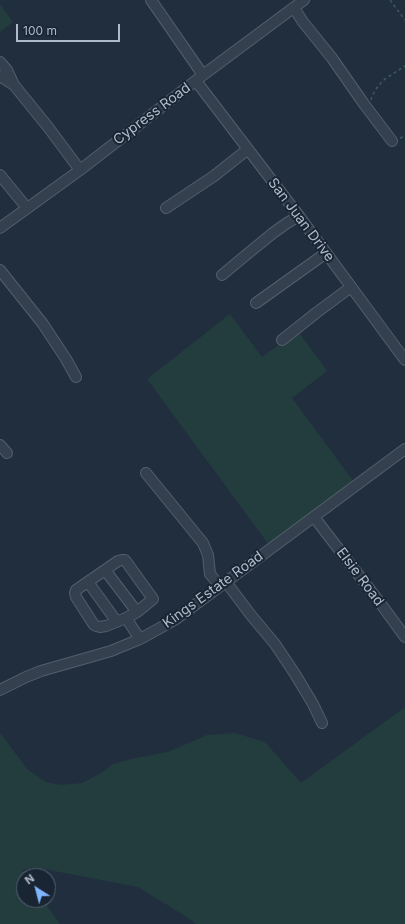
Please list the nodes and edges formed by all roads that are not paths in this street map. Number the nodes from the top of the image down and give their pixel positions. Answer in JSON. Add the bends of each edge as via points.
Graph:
{"nodes":[{"id":1,"x":151,"y":0,"type":"edge"},
{"id":2,"x":304,"y":0,"type":"edge"},
{"id":3,"x":294,"y":8,"type":"junction"},
{"id":4,"x":0,"y":62,"type":"edge"},
{"id":5,"x":0,"y":76,"type":"edge"},
{"id":6,"x":200,"y":78,"type":"junction"},
{"id":7,"x":14,"y":85,"type":"junction"},
{"id":8,"x":392,"y":141,"type":"dead end"},
{"id":9,"x":248,"y":149,"type":"junction"},
{"id":10,"x":80,"y":170,"type":"junction"},
{"id":11,"x":0,"y":175,"type":"edge"},
{"id":12,"x":27,"y":208,"type":"junction"},
{"id":13,"x":166,"y":208,"type":"dead end"},
{"id":14,"x":299,"y":216,"type":"junction"},
{"id":15,"x":0,"y":228,"type":"edge"},
{"id":16,"x":326,"y":253,"type":"junction"},
{"id":17,"x":0,"y":270,"type":"edge"},
{"id":18,"x":222,"y":275,"type":"dead end"},
{"id":19,"x":351,"y":287,"type":"junction"},
{"id":20,"x":256,"y":303,"type":"dead end"},
{"id":21,"x":282,"y":340,"type":"dead end"},
{"id":22,"x":405,"y":360,"type":"edge"},
{"id":23,"x":76,"y":377,"type":"dead end"},
{"id":24,"x":0,"y":444,"type":"edge"},
{"id":25,"x":405,"y":450,"type":"edge"},
{"id":26,"x":7,"y":453,"type":"dead end"},
{"id":27,"x":146,"y":473,"type":"dead end"},
{"id":28,"x":314,"y":517,"type":"junction"},
{"id":29,"x":105,"y":570,"type":"junction"},
{"id":30,"x":88,"y":582,"type":"junction"},
{"id":31,"x":223,"y":584,"type":"junction"},
{"id":32,"x":136,"y":612,"type":"junction"},
{"id":33,"x":122,"y":620,"type":"junction"},
{"id":34,"x":405,"y":637,"type":"edge"},
{"id":35,"x":140,"y":639,"type":"junction"},
{"id":36,"x":0,"y":690,"type":"edge"},
{"id":37,"x":322,"y":722,"type":"dead end"}],
"edges":[{"from":1,"to":6,"type":"street","name":"San Juan Drive"},
{"from":2,"to":3,"type":"street","name":"Cypress Road"},
{"from":3,"to":6,"type":"street","name":"Cypress Road"},
{"from":3,"to":8,"type":"street"},
{"from":4,"to":7,"type":"street"},
{"from":5,"to":7,"type":"street"},
{"from":6,"to":9,"type":"street","name":"San Juan Drive"},
{"from":6,"to":10,"type":"street","name":"Cypress Road"},
{"from":7,"to":10,"type":"street"},
{"from":9,"to":13,"type":"street","via":[[214,176]]},
{"from":9,"to":14,"type":"street","name":"San Juan Drive"},
{"from":10,"to":12,"type":"street","name":"Cypress Road"},
{"from":11,"to":12,"type":"street"},
{"from":12,"to":15,"type":"street","name":"Cypress Road"},
{"from":14,"to":16,"type":"street","name":"San Juan Drive"},
{"from":14,"to":18,"type":"street","via":[[273,233]]},
{"from":16,"to":19,"type":"street","name":"San Juan Drive"},
{"from":16,"to":20,"type":"street"},
{"from":17,"to":23,"type":"street","via":[[43,324]]},
{"from":19,"to":21,"type":"street"},
{"from":19,"to":22,"type":"street","name":"San Juan Drive"},
{"from":24,"to":26,"type":"street"},
{"from":25,"to":28,"type":"street","name":"Kings Estate Road"},
{"from":27,"to":31,"type":"street","via":[[203,542],[208,555],[210,574]]},
{"from":28,"to":31,"type":"street","name":"Kings Estate Road"},
{"from":28,"to":34,"type":"street","name":"Elsie Road"},
{"from":29,"to":30,"type":"street"},
{"from":29,"to":32,"type":"street"},
{"from":29,"to":32,"type":"street","via":[[118,561],[125,560],[153,599]]},
{"from":30,"to":33,"type":"street"},
{"from":30,"to":33,"type":"street","via":[[75,593],[94,625],[100,627]]},
{"from":31,"to":35,"type":"street","name":"Kings Estate Road","via":[[176,619]]},
{"from":31,"to":37,"type":"street","via":[[275,644]]},
{"from":32,"to":33,"type":"street"},
{"from":33,"to":35,"type":"street"},
{"from":35,"to":36,"type":"street","name":"Kings Estate Road","via":[[111,651],[41,671]]}]}
